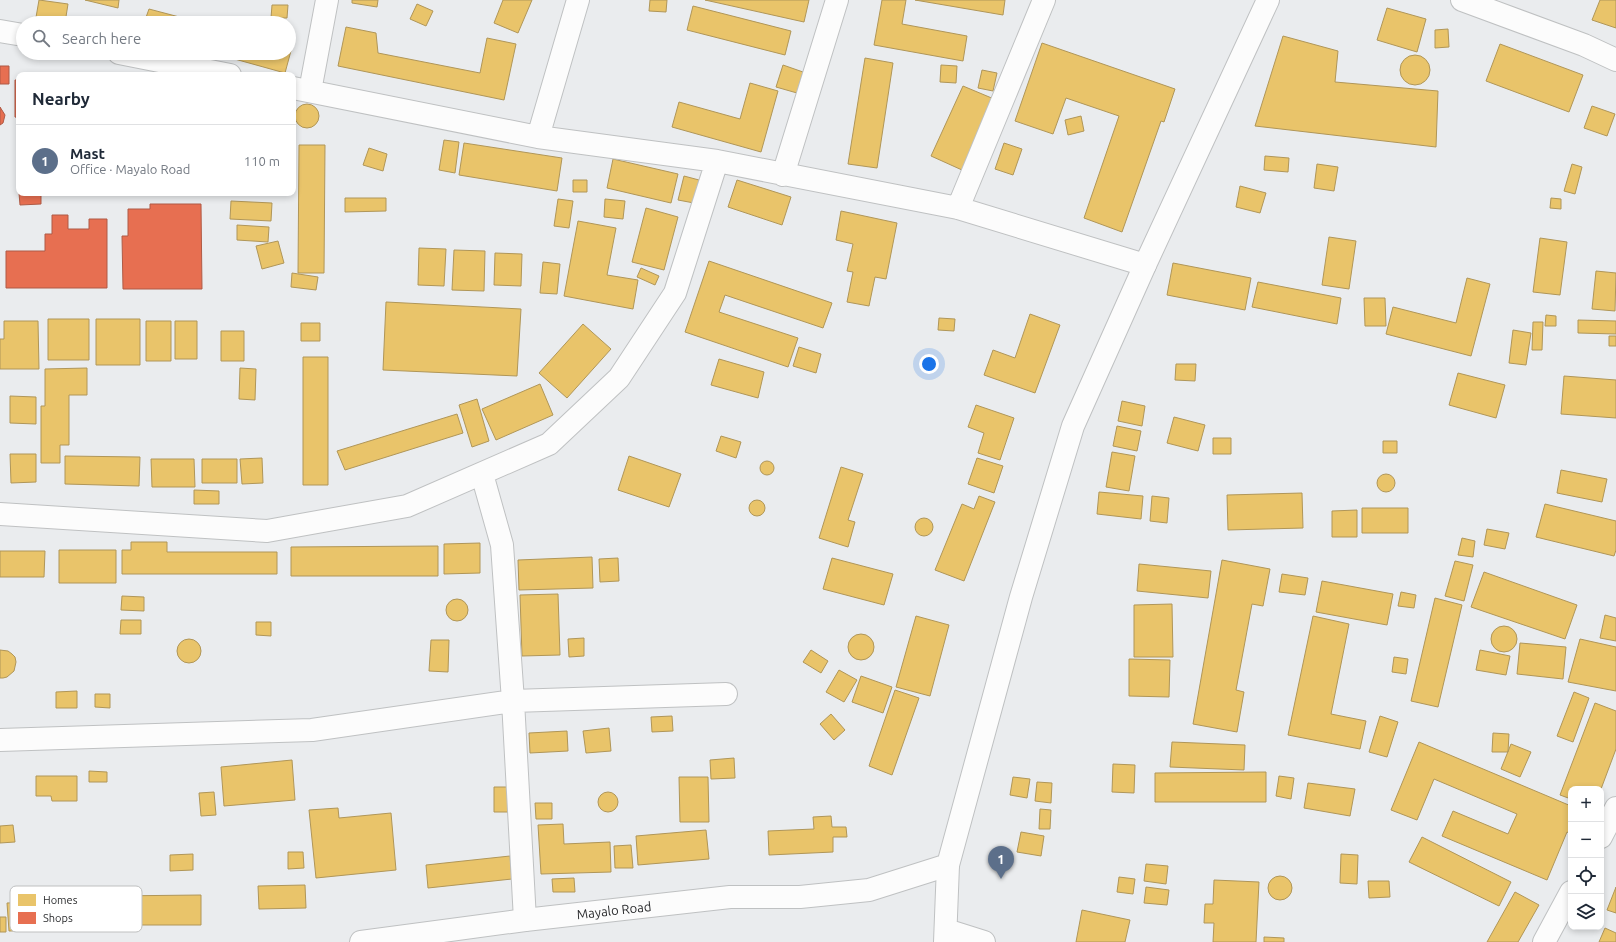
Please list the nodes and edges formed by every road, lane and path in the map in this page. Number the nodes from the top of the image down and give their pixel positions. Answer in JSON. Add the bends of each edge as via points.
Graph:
{"nodes":[{"id":1,"x":327,"y":0,"type":"edge"},
{"id":2,"x":578,"y":0,"type":"edge"},
{"id":3,"x":837,"y":0,"type":"edge"},
{"id":4,"x":1044,"y":0,"type":"edge"},
{"id":5,"x":1268,"y":0,"type":"edge"},
{"id":6,"x":1462,"y":0,"type":"edge"},
{"id":7,"x":0,"y":31,"type":"edge"},
{"id":8,"x":16,"y":34,"type":"edge"},
{"id":9,"x":154,"y":60,"type":"edge"},
{"id":10,"x":1616,"y":60,"type":"edge"},
{"id":11,"x":215,"y":72,"type":"edge"},
{"id":12,"x":301,"y":89,"type":"edge"},
{"id":13,"x":538,"y":136,"type":"junction"},
{"id":14,"x":717,"y":162,"type":"junction"},
{"id":15,"x":783,"y":175,"type":"junction"},
{"id":16,"x":958,"y":208,"type":"junction"},
{"id":17,"x":1145,"y":265,"type":"junction"},
{"id":18,"x":482,"y":474,"type":"junction"},
{"id":19,"x":0,"y":514,"type":"edge"},
{"id":20,"x":726,"y":694,"type":"dead end"},
{"id":21,"x":513,"y":701,"type":"junction"},
{"id":22,"x":0,"y":740,"type":"edge"},
{"id":23,"x":1615,"y":811,"type":"edge"},
{"id":24,"x":1604,"y":831,"type":"edge"},
{"id":25,"x":948,"y":865,"type":"junction"},
{"id":26,"x":1570,"y":894,"type":"edge"},
{"id":27,"x":525,"y":920,"type":"junction"},
{"id":28,"x":945,"y":936,"type":"edge"},
{"id":29,"x":361,"y":942,"type":"edge"},
{"id":30,"x":984,"y":942,"type":"edge"},
{"id":31,"x":1544,"y":942,"type":"edge"}],
"edges":[{"from":1,"to":12,"type":"street"},
{"from":2,"to":13,"type":"street"},
{"from":3,"to":15,"type":"street"},
{"from":4,"to":16,"type":"street"},
{"from":5,"to":17,"type":"street"},
{"from":6,"to":10,"type":"street","via":[[1584,45]]},
{"from":7,"to":8,"type":"street"},
{"from":9,"to":11,"type":"street"},
{"from":12,"to":13,"type":"street"},
{"from":13,"to":14,"type":"street"},
{"from":14,"to":15,"type":"street"},
{"from":14,"to":18,"type":"street","via":[[675,293],[619,378],[549,444]]},
{"from":15,"to":16,"type":"street"},
{"from":16,"to":17,"type":"street"},
{"from":17,"to":25,"type":"street","via":[[1073,426],[1021,597]]},
{"from":18,"to":19,"type":"street","via":[[407,506],[267,532]]},
{"from":18,"to":21,"type":"street","via":[[502,545]]},
{"from":20,"to":21,"type":"street"},
{"from":21,"to":22,"type":"street","via":[[312,730]]},
{"from":21,"to":27,"type":"street"},
{"from":23,"to":24,"type":"street"},
{"from":25,"to":27,"type":"street","name":"Mayalo Road","via":[[869,890],[800,897],[730,897]]},
{"from":25,"to":28,"type":"street"},
{"from":26,"to":31,"type":"street"},
{"from":27,"to":29,"type":"street","name":"Mayalo Road"},
{"from":28,"to":30,"type":"street"}]}
